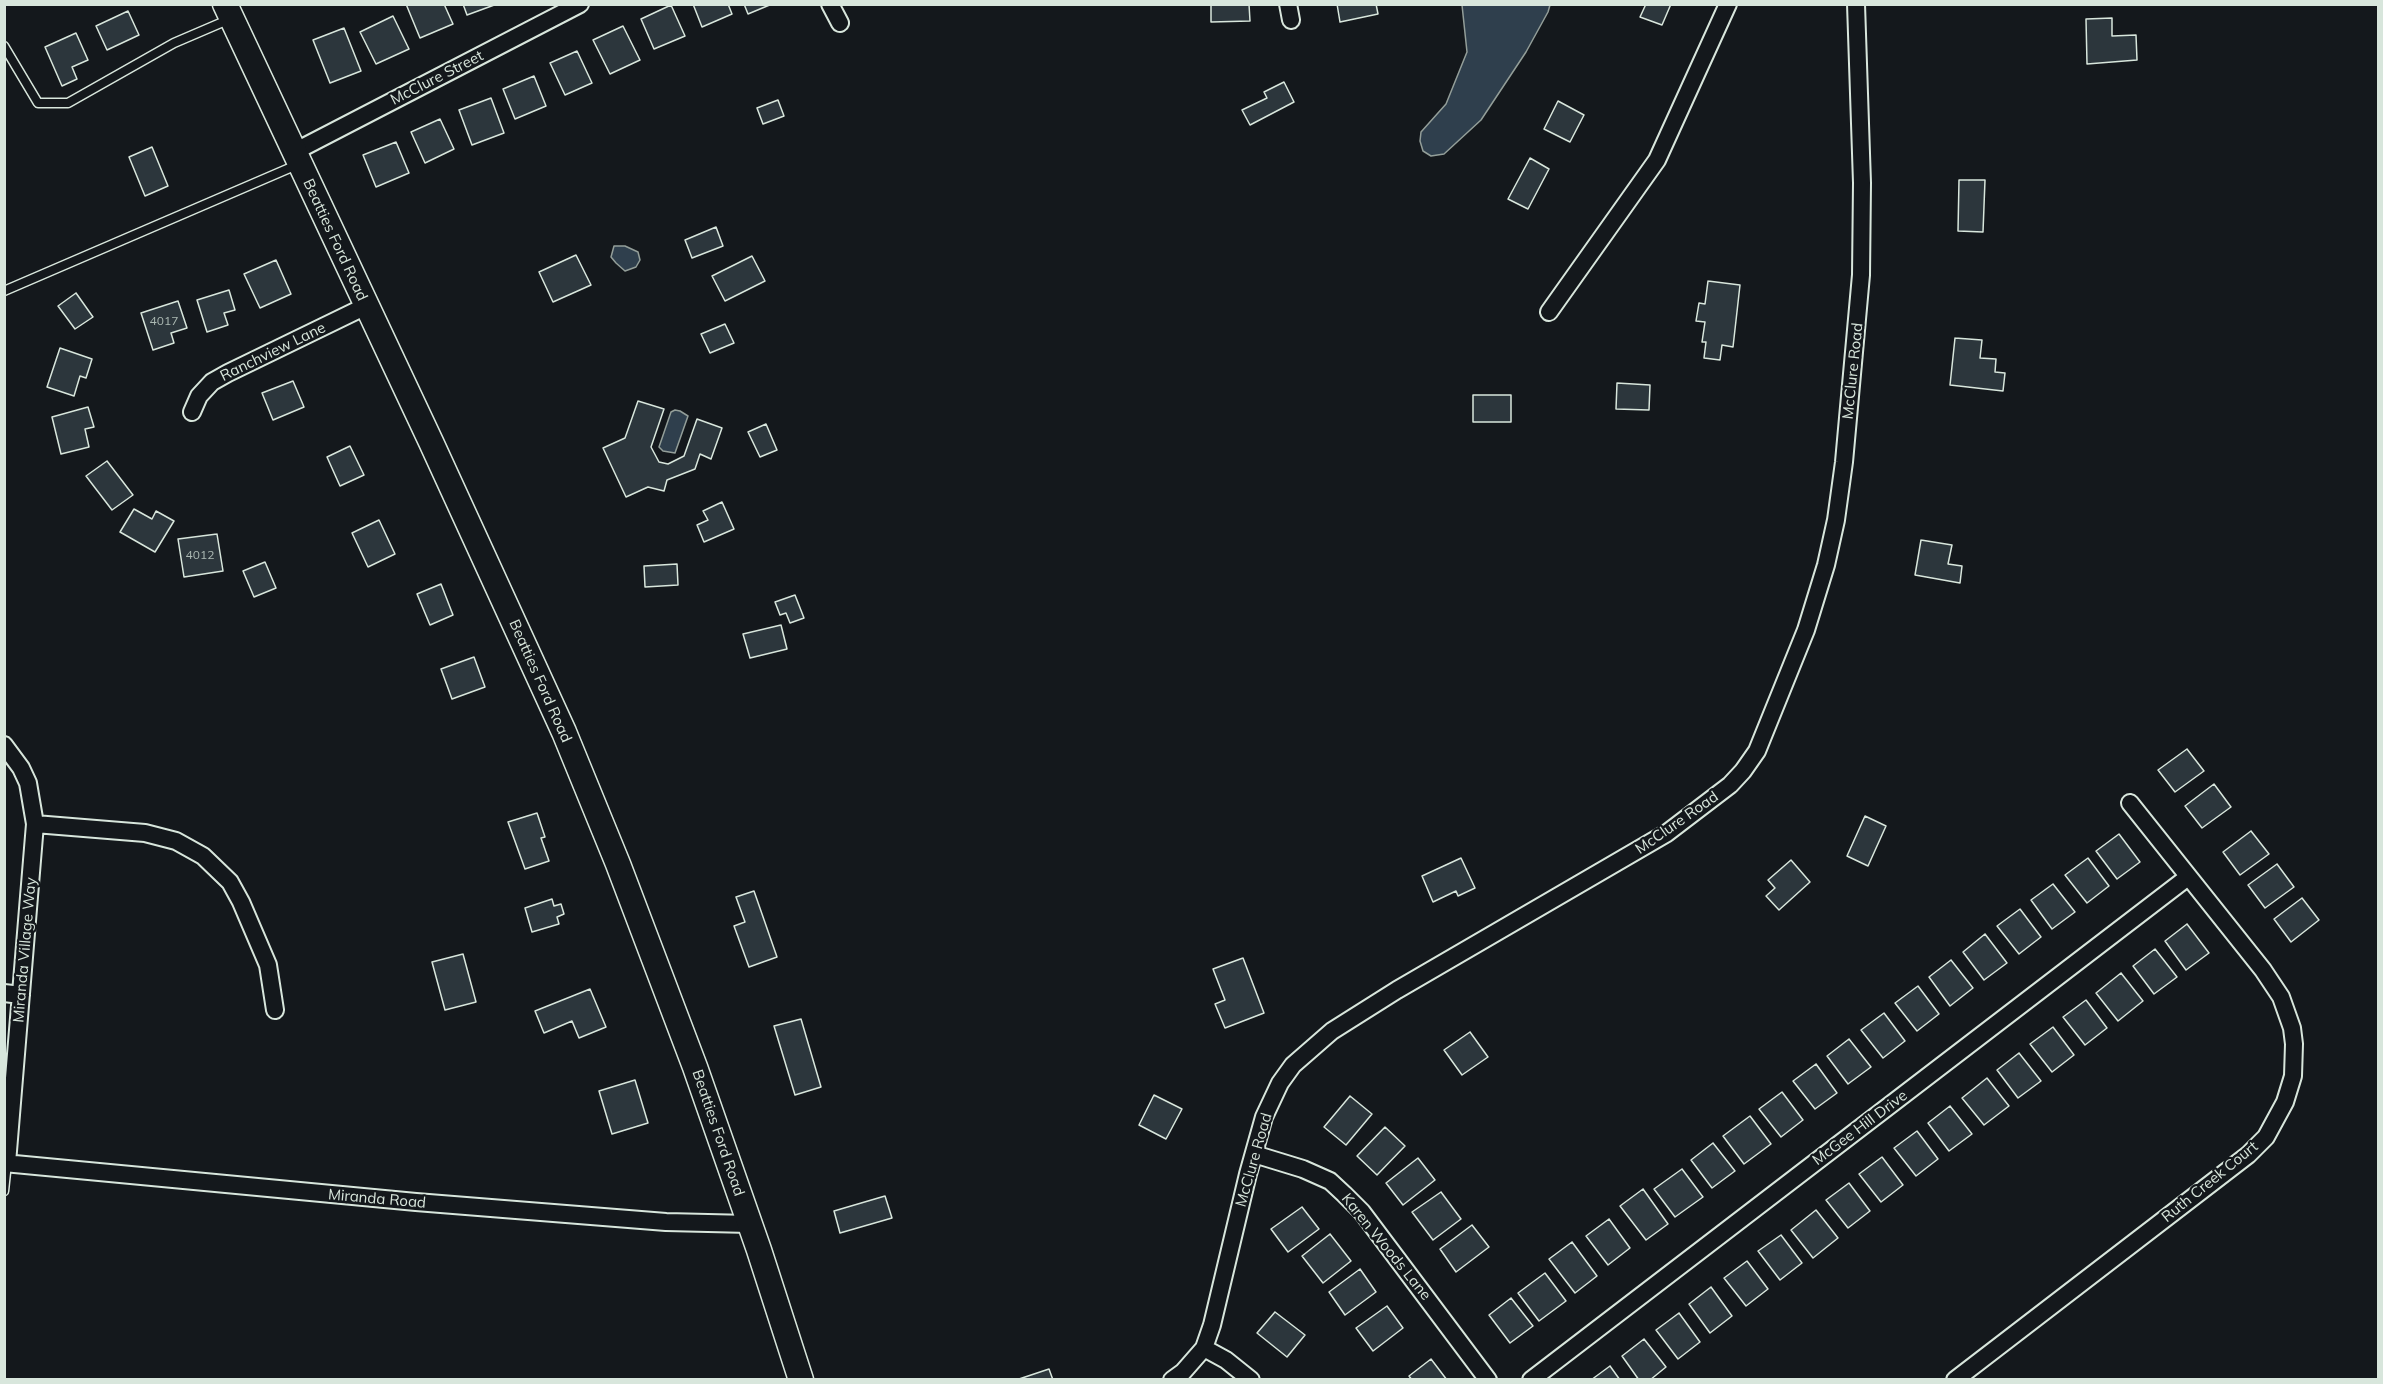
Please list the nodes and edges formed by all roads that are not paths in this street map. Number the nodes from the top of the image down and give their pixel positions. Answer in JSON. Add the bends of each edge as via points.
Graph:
{"nodes":[{"id":1,"x":580,"y":4,"type":"edge"},
{"id":2,"x":830,"y":4,"type":"edge"},
{"id":3,"x":1728,"y":4,"type":"edge"},
{"id":4,"x":1856,"y":4,"type":"edge"},
{"id":5,"x":229,"y":11,"type":"edge"},
{"id":6,"x":840,"y":23,"type":"dead end"},
{"id":7,"x":4,"y":46,"type":"edge"},
{"id":8,"x":297,"y":158,"type":"junction"},
{"id":9,"x":4,"y":291,"type":"edge"},
{"id":10,"x":366,"y":306,"type":"junction"},
{"id":11,"x":1549,"y":312,"type":"dead end"},
{"id":12,"x":192,"y":412,"type":"dead end"},
{"id":13,"x":4,"y":745,"type":"edge"},
{"id":14,"x":2130,"y":803,"type":"dead end"},
{"id":15,"x":36,"y":824,"type":"junction"},
{"id":16,"x":2188,"y":877,"type":"junction"},
{"id":17,"x":13,"y":994,"type":"edge"},
{"id":18,"x":274,"y":1010,"type":"dead end"},
{"id":19,"x":1254,"y":1154,"type":"junction"},
{"id":20,"x":6,"y":1163,"type":"edge"},
{"id":21,"x":4,"y":1191,"type":"edge"},
{"id":22,"x":750,"y":1224,"type":"junction"},
{"id":23,"x":1204,"y":1348,"type":"junction"},
{"id":24,"x":801,"y":1380,"type":"edge"},
{"id":25,"x":1172,"y":1380,"type":"edge"},
{"id":26,"x":1251,"y":1380,"type":"edge"},
{"id":27,"x":1488,"y":1380,"type":"edge"},
{"id":28,"x":1531,"y":1380,"type":"edge"},
{"id":29,"x":1955,"y":1380,"type":"edge"}],
"edges":[{"from":1,"to":8,"type":"street","name":"McClure Street"},
{"from":2,"to":6,"type":"street"},
{"from":3,"to":11,"type":"street","via":[[1657,160]]},
{"from":4,"to":19,"type":"street","name":"McClure Road","via":[[1861,275],[1844,462],[1826,565],[1806,630],[1757,751],[1730,785],[1667,833],[1397,990],[1307,1051],[1280,1083],[1264,1117]]},
{"from":5,"to":7,"type":"lane","via":[[68,103],[38,103]]},
{"from":5,"to":8,"type":"main road","name":"Beatties Ford Road"},
{"from":8,"to":9,"type":"lane"},
{"from":8,"to":10,"type":"main road","name":"Beatties Ford Road"},
{"from":10,"to":12,"type":"street","name":"Ranchview Lane","via":[[212,382],[199,396]]},
{"from":10,"to":22,"type":"main road","name":"Beatties Ford Road","via":[[564,732],[667,992]]},
{"from":13,"to":15,"type":"street","name":"Miranda Village Way","via":[[28,783]]},
{"from":14,"to":16,"type":"street","name":"Ruth Creek Court"},
{"from":15,"to":17,"type":"street","name":"Miranda Village Way"},
{"from":15,"to":18,"type":"street","via":[[145,833],[176,842],[203,856],[230,882],[241,902],[268,965]]},
{"from":16,"to":28,"type":"street","name":"McGee Hill Drive"},
{"from":16,"to":29,"type":"street","name":"Ruth Creek Court","via":[[2264,970],[2281,997],[2292,1028],[2294,1060],[2285,1102],[2273,1127],[2248,1155]]},
{"from":17,"to":20,"type":"street","name":"Miranda Village Way"},
{"from":19,"to":23,"type":"street","name":"McClure Road"},
{"from":19,"to":27,"type":"street","name":"Karen Woods Lane","via":[[1330,1181],[1344,1194],[1362,1212]]},
{"from":20,"to":21,"type":"lane"},
{"from":20,"to":22,"type":"street","name":"Miranda Road","via":[[416,1202],[666,1222]]},
{"from":22,"to":24,"type":"main road","name":"Beatties Ford Road"},
{"from":23,"to":25,"type":"street","name":"McClure Road"},
{"from":23,"to":26,"type":"street"}]}
